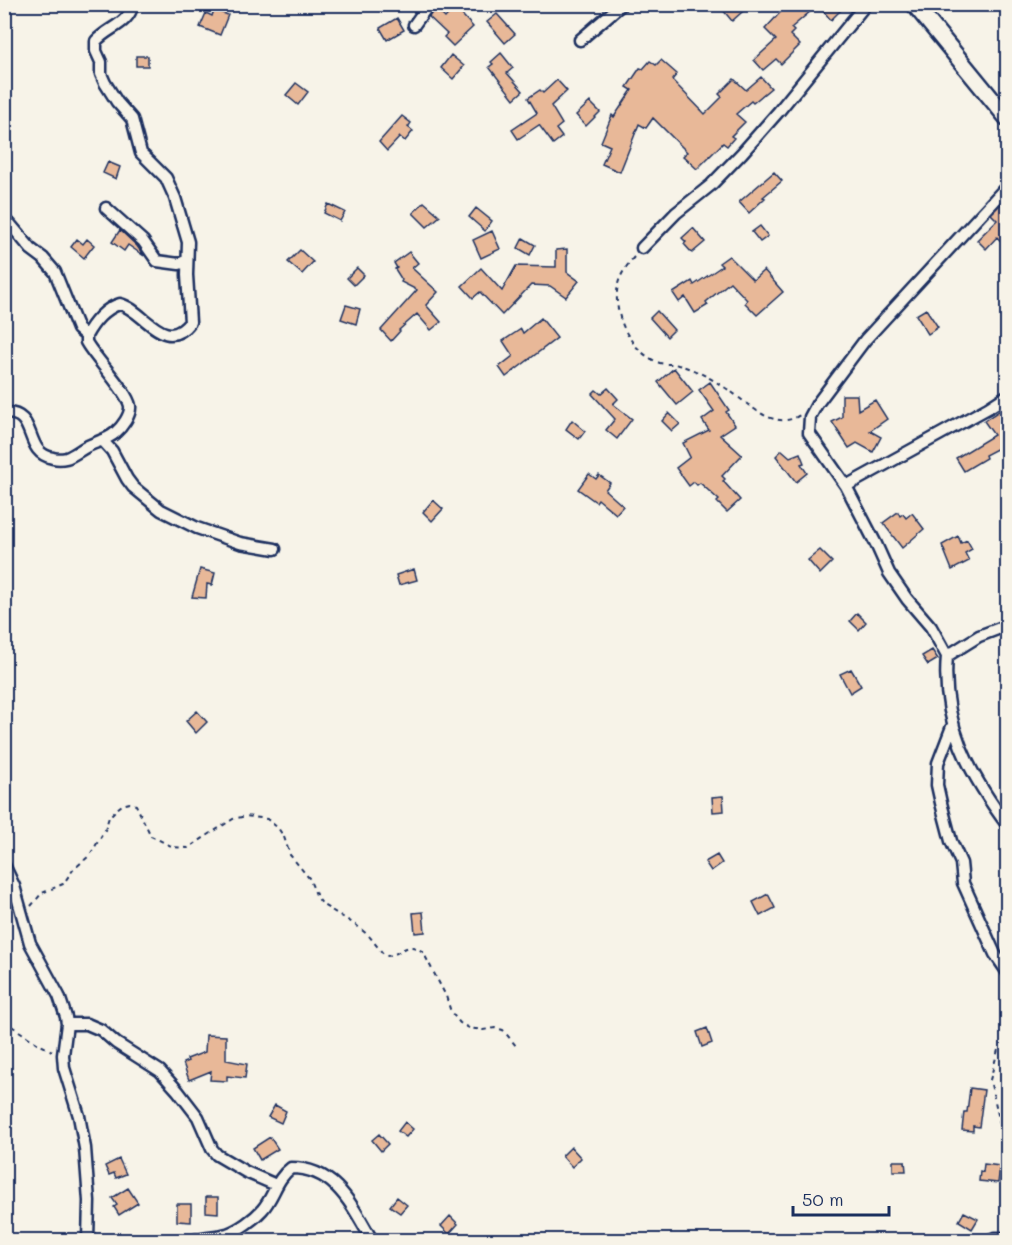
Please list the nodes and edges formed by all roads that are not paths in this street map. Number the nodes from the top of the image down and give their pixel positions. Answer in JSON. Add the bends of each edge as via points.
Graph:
{"nodes":[{"id":1,"x":133,"y":4,"type":"edge"},
{"id":2,"x":429,"y":4,"type":"edge"},
{"id":3,"x":622,"y":4,"type":"edge"},
{"id":4,"x":866,"y":4,"type":"edge"},
{"id":5,"x":915,"y":4,"type":"edge"},
{"id":6,"x":414,"y":25,"type":"dead end"},
{"id":7,"x":580,"y":40,"type":"dead end"},
{"id":8,"x":1008,"y":119,"type":"edge"},
{"id":9,"x":1008,"y":185,"type":"edge"},
{"id":10,"x":106,"y":208,"type":"dead end"},
{"id":11,"x":4,"y":221,"type":"edge"},
{"id":12,"x":642,"y":248,"type":"road end"},
{"id":13,"x":187,"y":260,"type":"junction"},
{"id":14,"x":86,"y":336,"type":"junction"},
{"id":15,"x":1008,"y":395,"type":"edge"},
{"id":16,"x":4,"y":412,"type":"edge"},
{"id":17,"x":102,"y":440,"type":"junction"},
{"id":18,"x":846,"y":486,"type":"junction"},
{"id":19,"x":275,"y":549,"type":"dead end"},
{"id":20,"x":1008,"y":625,"type":"edge"},
{"id":21,"x":946,"y":656,"type":"junction"},
{"id":22,"x":953,"y":724,"type":"junction"},
{"id":23,"x":1008,"y":826,"type":"edge"},
{"id":24,"x":4,"y":866,"type":"edge"},
{"id":25,"x":1008,"y":973,"type":"edge"},
{"id":26,"x":67,"y":1024,"type":"junction"},
{"id":27,"x":276,"y":1185,"type":"junction"},
{"id":28,"x":1008,"y":1238,"type":"edge"},
{"id":29,"x":88,"y":1240,"type":"edge"},
{"id":30,"x":195,"y":1240,"type":"edge"},
{"id":31,"x":372,"y":1240,"type":"edge"},
{"id":32,"x":990,"y":1240,"type":"edge"}],
"edges":[{"from":1,"to":13,"type":"street","via":[[129,17],[96,41],[96,51],[103,79],[132,119],[141,153],[166,178],[175,198],[188,242]]},
{"from":2,"to":6,"type":"street"},
{"from":3,"to":7,"type":"street"},
{"from":4,"to":12,"type":"street","via":[[742,153]]},
{"from":5,"to":8,"type":"main road"},
{"from":9,"to":18,"type":"street","via":[[865,340],[810,417],[809,433]]},
{"from":10,"to":13,"type":"street","via":[[143,241],[157,261],[179,264]]},
{"from":11,"to":14,"type":"street","via":[[55,272],[78,329]]},
{"from":13,"to":14,"type":"street","via":[[191,316],[187,327],[174,334],[161,332],[120,304],[104,313]]},
{"from":14,"to":17,"type":"street","via":[[130,407],[122,427]]},
{"from":15,"to":18,"type":"street"},
{"from":16,"to":17,"type":"street","via":[[19,414],[36,449],[50,458],[67,458]]},
{"from":17,"to":19,"type":"street","via":[[133,487],[161,510],[240,543]]},
{"from":18,"to":21,"type":"street","via":[[889,573],[931,627]]},
{"from":20,"to":21,"type":"street","via":[[979,636]]},
{"from":21,"to":22,"type":"street","via":[[944,680]]},
{"from":22,"to":23,"type":"street","via":[[967,765]]},
{"from":22,"to":25,"type":"street","via":[[938,763],[937,785],[951,841],[961,863],[963,884],[995,954]]},
{"from":24,"to":26,"type":"street","via":[[14,885],[30,943],[59,996]]},
{"from":26,"to":27,"type":"street","via":[[101,1029],[160,1071],[198,1117],[217,1155]]},
{"from":26,"to":29,"type":"street","via":[[64,1068],[80,1116],[85,1148]]},
{"from":27,"to":30,"type":"street","via":[[262,1210],[248,1222],[228,1234]]},
{"from":27,"to":31,"type":"street","via":[[291,1168],[313,1170],[329,1178]]},
{"from":28,"to":32,"type":"street"}]}
